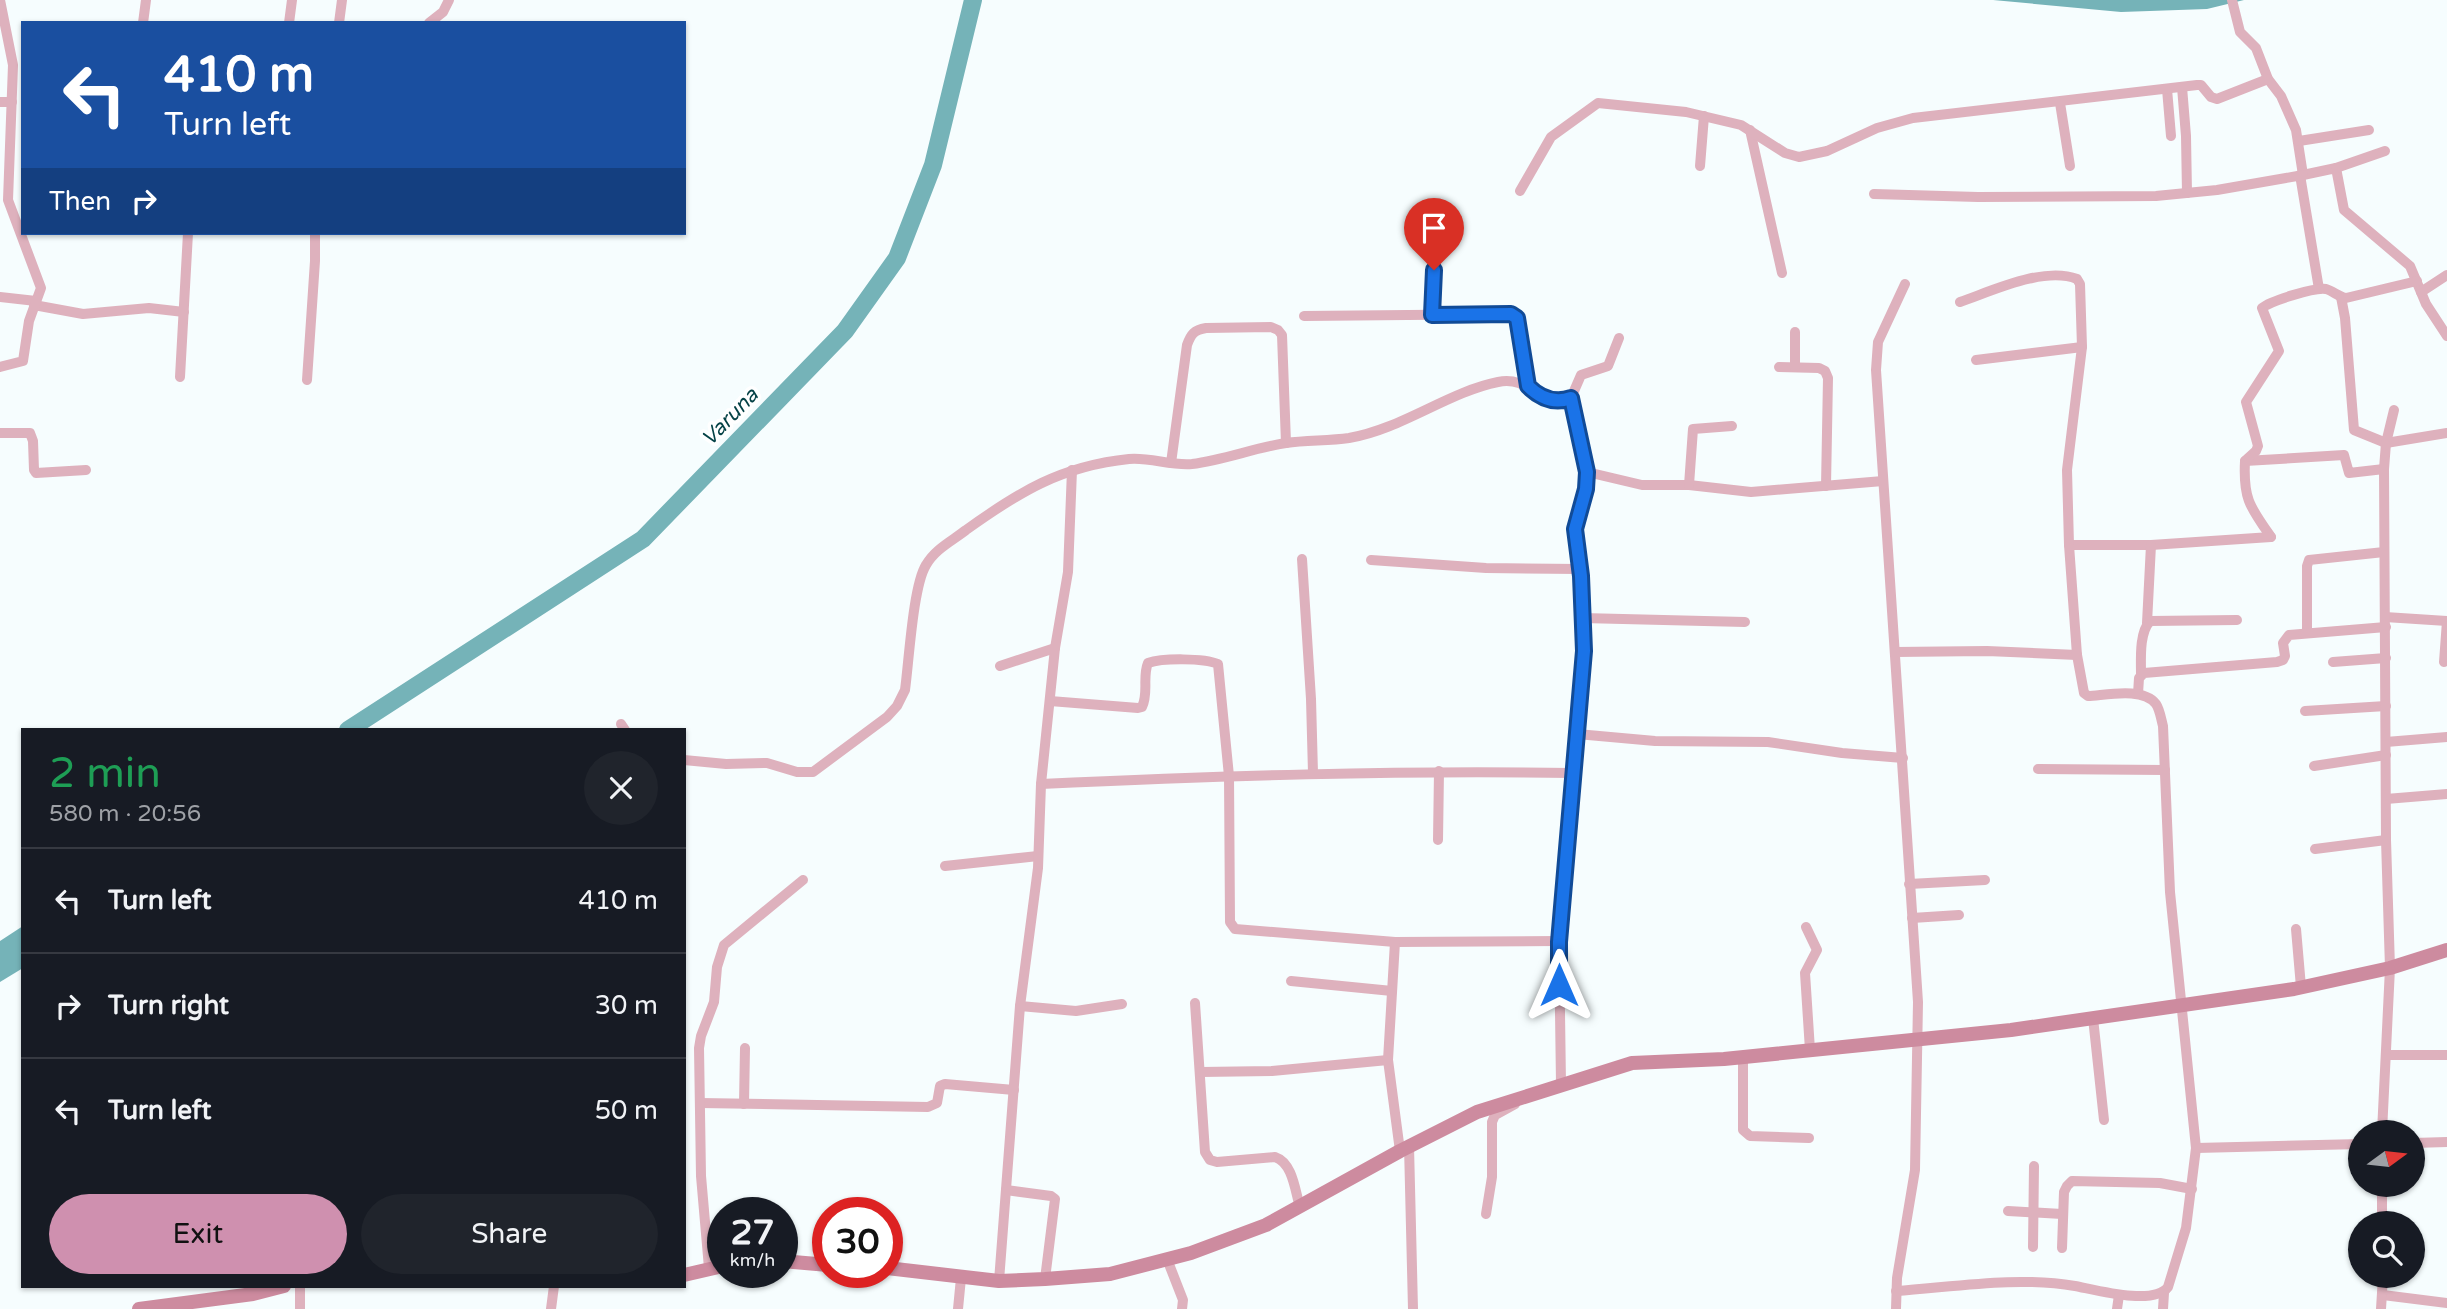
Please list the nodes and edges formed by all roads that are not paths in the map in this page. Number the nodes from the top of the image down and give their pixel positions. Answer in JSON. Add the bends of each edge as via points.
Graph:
{"nodes":[{"id":1,"x":0,"y":0,"type":"edge"},
{"id":2,"x":146,"y":0,"type":"edge"},
{"id":3,"x":292,"y":0,"type":"edge"},
{"id":4,"x":342,"y":0,"type":"edge"},
{"id":5,"x":449,"y":0,"type":"edge"},
{"id":6,"x":2232,"y":0,"type":"edge"},
{"id":7,"x":143,"y":21,"type":"edge"},
{"id":8,"x":289,"y":21,"type":"edge"},
{"id":9,"x":339,"y":21,"type":"edge"},
{"id":10,"x":432,"y":21,"type":"edge"},
{"id":11,"x":10,"y":42,"type":"junction"},
{"id":12,"x":21,"y":56,"type":"edge"},
{"id":13,"x":2268,"y":79,"type":"junction"},
{"id":14,"x":2182,"y":87,"type":"junction"},
{"id":15,"x":2167,"y":89,"type":"junction"},
{"id":16,"x":0,"y":102,"type":"edge"},
{"id":17,"x":12,"y":102,"type":"junction"},
{"id":18,"x":2060,"y":103,"type":"junction"},
{"id":19,"x":1704,"y":116,"type":"junction"},
{"id":20,"x":1750,"y":130,"type":"junction"},
{"id":21,"x":2368,"y":130,"type":"dead end"},
{"id":22,"x":2171,"y":136,"type":"dead end"},
{"id":23,"x":2299,"y":141,"type":"junction"},
{"id":24,"x":2385,"y":151,"type":"dead end"},
{"id":25,"x":1700,"y":166,"type":"dead end"},
{"id":26,"x":2070,"y":166,"type":"dead end"},
{"id":27,"x":2336,"y":168,"type":"junction"},
{"id":28,"x":2301,"y":175,"type":"junction"},
{"id":29,"x":1520,"y":191,"type":"dead end"},
{"id":30,"x":2187,"y":193,"type":"junction"},
{"id":31,"x":1874,"y":194,"type":"dead end"},
{"id":32,"x":1437,"y":223,"type":"dead end"},
{"id":33,"x":21,"y":235,"type":"edge"},
{"id":34,"x":21,"y":235,"type":"edge"},
{"id":35,"x":188,"y":235,"type":"edge"},
{"id":36,"x":315,"y":235,"type":"edge"},
{"id":37,"x":1782,"y":273,"type":"dead end"},
{"id":38,"x":2447,"y":275,"type":"edge"},
{"id":39,"x":2417,"y":281,"type":"junction"},
{"id":40,"x":1905,"y":284,"type":"dead end"},
{"id":41,"x":2319,"y":289,"type":"junction"},
{"id":42,"x":2421,"y":292,"type":"junction"},
{"id":43,"x":0,"y":297,"type":"edge"},
{"id":44,"x":2341,"y":297,"type":"junction"},
{"id":45,"x":1960,"y":302,"type":"dead end"},
{"id":46,"x":35,"y":303,"type":"junction"},
{"id":47,"x":184,"y":312,"type":"junction"},
{"id":48,"x":1432,"y":315,"type":"junction"},
{"id":49,"x":1304,"y":316,"type":"dead end"},
{"id":50,"x":1795,"y":332,"type":"dead end"},
{"id":51,"x":2447,"y":336,"type":"edge"},
{"id":52,"x":1619,"y":338,"type":"dead end"},
{"id":53,"x":2082,"y":347,"type":"junction"},
{"id":54,"x":1976,"y":360,"type":"dead end"},
{"id":55,"x":0,"y":367,"type":"edge"},
{"id":56,"x":1779,"y":367,"type":"dead end"},
{"id":57,"x":1795,"y":367,"type":"junction"},
{"id":58,"x":180,"y":377,"type":"dead end"},
{"id":59,"x":307,"y":380,"type":"dead end"},
{"id":60,"x":1528,"y":386,"type":"junction"},
{"id":61,"x":1571,"y":398,"type":"junction"},
{"id":62,"x":2394,"y":410,"type":"dead end"},
{"id":63,"x":1732,"y":426,"type":"dead end"},
{"id":64,"x":0,"y":433,"type":"edge"},
{"id":65,"x":2447,"y":433,"type":"edge"},
{"id":66,"x":1286,"y":443,"type":"junction"},
{"id":67,"x":2386,"y":443,"type":"junction"},
{"id":68,"x":2245,"y":461,"type":"junction"},
{"id":69,"x":1171,"y":463,"type":"junction"},
{"id":70,"x":2384,"y":469,"type":"junction"},
{"id":71,"x":86,"y":470,"type":"dead end"},
{"id":72,"x":1072,"y":470,"type":"junction"},
{"id":73,"x":1587,"y":472,"type":"junction"},
{"id":74,"x":1883,"y":481,"type":"junction"},
{"id":75,"x":1689,"y":485,"type":"junction"},
{"id":76,"x":1826,"y":486,"type":"junction"},
{"id":77,"x":2069,"y":545,"type":"junction"},
{"id":78,"x":2151,"y":545,"type":"junction"},
{"id":79,"x":2384,"y":552,"type":"junction"},
{"id":80,"x":1301,"y":559,"type":"dead end"},
{"id":81,"x":1371,"y":560,"type":"dead end"},
{"id":82,"x":1580,"y":569,"type":"junction"},
{"id":83,"x":1583,"y":618,"type":"junction"},
{"id":84,"x":2237,"y":620,"type":"dead end"},
{"id":85,"x":2447,"y":621,"type":"edge"},
{"id":86,"x":1745,"y":622,"type":"dead end"},
{"id":87,"x":2386,"y":622,"type":"junction"},
{"id":88,"x":2147,"y":624,"type":"junction"},
{"id":89,"x":2306,"y":633,"type":"junction"},
{"id":90,"x":1055,"y":648,"type":"junction"},
{"id":91,"x":1895,"y":652,"type":"junction"},
{"id":92,"x":2077,"y":655,"type":"junction"},
{"id":93,"x":2386,"y":657,"type":"junction"},
{"id":94,"x":2333,"y":662,"type":"dead end"},
{"id":95,"x":2444,"y":662,"type":"dead end"},
{"id":96,"x":1000,"y":666,"type":"dead end"},
{"id":97,"x":2141,"y":675,"type":"junction"},
{"id":98,"x":2138,"y":694,"type":"junction"},
{"id":99,"x":1050,"y":701,"type":"junction"},
{"id":100,"x":2386,"y":706,"type":"junction"},
{"id":101,"x":2305,"y":711,"type":"dead end"},
{"id":102,"x":1577,"y":734,"type":"junction"},
{"id":103,"x":2447,"y":737,"type":"edge"},
{"id":104,"x":2386,"y":742,"type":"junction"},
{"id":105,"x":2386,"y":755,"type":"junction"},
{"id":106,"x":1903,"y":758,"type":"junction"},
{"id":107,"x":686,"y":760,"type":"edge"},
{"id":108,"x":2314,"y":766,"type":"dead end"},
{"id":109,"x":2038,"y":769,"type":"dead end"},
{"id":110,"x":2165,"y":770,"type":"junction"},
{"id":111,"x":1439,"y":771,"type":"junction"},
{"id":112,"x":1313,"y":773,"type":"junction"},
{"id":113,"x":1572,"y":773,"type":"junction"},
{"id":114,"x":1229,"y":776,"type":"junction"},
{"id":115,"x":1041,"y":784,"type":"junction"},
{"id":116,"x":2447,"y":794,"type":"edge"},
{"id":117,"x":2386,"y":799,"type":"junction"},
{"id":118,"x":1438,"y":840,"type":"dead end"},
{"id":119,"x":2386,"y":840,"type":"junction"},
{"id":120,"x":2315,"y":849,"type":"dead end"},
{"id":121,"x":1038,"y":856,"type":"junction"},
{"id":122,"x":945,"y":866,"type":"dead end"},
{"id":123,"x":803,"y":880,"type":"dead end"},
{"id":124,"x":1985,"y":880,"type":"dead end"},
{"id":125,"x":1909,"y":884,"type":"junction"},
{"id":126,"x":1959,"y":915,"type":"dead end"},
{"id":127,"x":1912,"y":918,"type":"junction"},
{"id":128,"x":1806,"y":927,"type":"dead end"},
{"id":129,"x":2296,"y":929,"type":"dead end"},
{"id":130,"x":1395,"y":942,"type":"junction"},
{"id":131,"x":1559,"y":942,"type":"junction"},
{"id":132,"x":2447,"y":950,"type":"edge"},
{"id":133,"x":2390,"y":968,"type":"junction"},
{"id":134,"x":1291,"y":981,"type":"dead end"},
{"id":135,"x":2301,"y":987,"type":"junction"},
{"id":136,"x":1392,"y":990,"type":"junction"},
{"id":137,"x":1195,"y":1003,"type":"dead end"},
{"id":138,"x":1122,"y":1004,"type":"dead end"},
{"id":139,"x":2180,"y":1005,"type":"junction"},
{"id":140,"x":1020,"y":1006,"type":"junction"},
{"id":141,"x":2093,"y":1018,"type":"junction"},
{"id":142,"x":1916,"y":1040,"type":"junction"},
{"id":143,"x":745,"y":1048,"type":"dead end"},
{"id":144,"x":1810,"y":1050,"type":"junction"},
{"id":145,"x":2386,"y":1055,"type":"junction"},
{"id":146,"x":2447,"y":1055,"type":"edge"},
{"id":147,"x":1743,"y":1056,"type":"junction"},
{"id":148,"x":1388,"y":1060,"type":"junction"},
{"id":149,"x":1201,"y":1072,"type":"junction"},
{"id":150,"x":1561,"y":1084,"type":"junction"},
{"id":151,"x":1014,"y":1090,"type":"junction"},
{"id":152,"x":1527,"y":1096,"type":"junction"},
{"id":153,"x":700,"y":1103,"type":"junction"},
{"id":154,"x":744,"y":1104,"type":"junction"},
{"id":155,"x":2104,"y":1120,"type":"dead end"},
{"id":156,"x":2383,"y":1120,"type":"edge"},
{"id":157,"x":1809,"y":1138,"type":"dead end"},
{"id":158,"x":2447,"y":1142,"type":"edge"},
{"id":159,"x":2426,"y":1143,"type":"edge"},
{"id":160,"x":2348,"y":1144,"type":"edge"},
{"id":161,"x":1405,"y":1148,"type":"junction"},
{"id":162,"x":2196,"y":1148,"type":"junction"},
{"id":163,"x":2034,"y":1166,"type":"dead end"},
{"id":164,"x":2192,"y":1189,"type":"junction"},
{"id":165,"x":1006,"y":1190,"type":"junction"},
{"id":166,"x":1300,"y":1207,"type":"junction"},
{"id":167,"x":2008,"y":1211,"type":"dead end"},
{"id":168,"x":707,"y":1212,"type":"edge"},
{"id":169,"x":2033,"y":1213,"type":"junction"},
{"id":170,"x":1486,"y":1214,"type":"dead end"},
{"id":171,"x":2062,"y":1214,"type":"junction"},
{"id":172,"x":2033,"y":1247,"type":"dead end"},
{"id":173,"x":2062,"y":1248,"type":"dead end"},
{"id":174,"x":1167,"y":1259,"type":"junction"},
{"id":175,"x":707,"y":1269,"type":"edge"},
{"id":176,"x":903,"y":1270,"type":"edge"},
{"id":177,"x":686,"y":1274,"type":"edge"},
{"id":178,"x":961,"y":1278,"type":"junction"},
{"id":179,"x":1045,"y":1279,"type":"junction"},
{"id":180,"x":999,"y":1281,"type":"junction"},
{"id":181,"x":300,"y":1288,"type":"edge"},
{"id":182,"x":554,"y":1288,"type":"edge"},
{"id":183,"x":2383,"y":1288,"type":"edge"},
{"id":184,"x":253,"y":1290,"type":"edge"},
{"id":185,"x":1896,"y":1291,"type":"junction"},
{"id":186,"x":2164,"y":1293,"type":"junction"},
{"id":187,"x":2119,"y":1295,"type":"junction"},
{"id":188,"x":2383,"y":1295,"type":"junction"},
{"id":189,"x":2447,"y":1303,"type":"edge"},
{"id":190,"x":139,"y":1309,"type":"edge"},
{"id":191,"x":300,"y":1309,"type":"edge"},
{"id":192,"x":551,"y":1309,"type":"edge"},
{"id":193,"x":958,"y":1309,"type":"edge"},
{"id":194,"x":1182,"y":1309,"type":"edge"},
{"id":195,"x":1413,"y":1309,"type":"edge"},
{"id":196,"x":1896,"y":1309,"type":"edge"},
{"id":197,"x":2117,"y":1309,"type":"edge"},
{"id":198,"x":2164,"y":1309,"type":"edge"},
{"id":199,"x":2381,"y":1309,"type":"edge"}],
"edges":[{"from":1,"to":11,"type":"street"},
{"from":2,"to":7,"type":"street"},
{"from":3,"to":8,"type":"street"},
{"from":4,"to":9,"type":"street"},
{"from":5,"to":10,"type":"street"},
{"from":6,"to":13,"type":"street","via":[[2239,32],[2256,48]]},
{"from":11,"to":12,"type":"street"},
{"from":11,"to":17,"type":"street"},
{"from":13,"to":14,"type":"street","via":[[2217,99],[2201,85]]},
{"from":13,"to":23,"type":"street","via":[[2281,96]]},
{"from":14,"to":15,"type":"street"},
{"from":14,"to":30,"type":"street"},
{"from":15,"to":18,"type":"street"},
{"from":15,"to":22,"type":"street"},
{"from":16,"to":17,"type":"street"},
{"from":17,"to":33,"type":"street","via":[[8,200]]},
{"from":18,"to":20,"type":"street","via":[[1913,118],[1812,156],[1784,153]]},
{"from":18,"to":26,"type":"street"},
{"from":19,"to":20,"type":"street"},
{"from":19,"to":25,"type":"street"},
{"from":19,"to":29,"type":"street","via":[[1598,103],[1551,137]]},
{"from":20,"to":37,"type":"street"},
{"from":21,"to":23,"type":"street"},
{"from":23,"to":28,"type":"street"},
{"from":24,"to":27,"type":"street"},
{"from":27,"to":28,"type":"street"},
{"from":27,"to":39,"type":"street","via":[[2344,210],[2406,261]]},
{"from":28,"to":30,"type":"street"},
{"from":28,"to":41,"type":"street"},
{"from":30,"to":31,"type":"street","via":[[2069,198]]},
{"from":32,"to":48,"type":"street"},
{"from":34,"to":46,"type":"street","via":[[41,288]]},
{"from":35,"to":47,"type":"street"},
{"from":36,"to":59,"type":"street"},
{"from":38,"to":42,"type":"street"},
{"from":39,"to":42,"type":"street"},
{"from":39,"to":44,"type":"street"},
{"from":40,"to":74,"type":"street","via":[[1876,354]]},
{"from":41,"to":44,"type":"street"},
{"from":41,"to":68,"type":"street","via":[[2262,308],[2279,351],[2246,402],[2258,446]]},
{"from":42,"to":51,"type":"street"},
{"from":43,"to":46,"type":"street"},
{"from":44,"to":67,"type":"street","via":[[2354,430]]},
{"from":45,"to":53,"type":"street","via":[[2034,278],[2070,276],[2080,284]]},
{"from":46,"to":47,"type":"street","via":[[83,314],[131,308]]},
{"from":46,"to":55,"type":"street","via":[[23,360]]},
{"from":47,"to":58,"type":"street"},
{"from":48,"to":49,"type":"street"},
{"from":48,"to":60,"type":"street","via":[[1515,315]]},
{"from":50,"to":57,"type":"street"},
{"from":52,"to":61,"type":"street","via":[[1608,366],[1581,375]]},
{"from":53,"to":54,"type":"street"},
{"from":53,"to":77,"type":"street","via":[[2067,470]]},
{"from":56,"to":57,"type":"street"},
{"from":57,"to":76,"type":"street","via":[[1819,368],[1828,378]]},
{"from":60,"to":61,"type":"street","via":[[1543,398]]},
{"from":60,"to":66,"type":"street","via":[[1509,380],[1495,382],[1365,434]]},
{"from":61,"to":73,"type":"street"},
{"from":62,"to":67,"type":"street"},
{"from":63,"to":75,"type":"street","via":[[1693,429]]},
{"from":64,"to":71,"type":"street","via":[[30,433],[36,472]]},
{"from":65,"to":67,"type":"street"},
{"from":66,"to":69,"type":"street","via":[[1192,464]]},
{"from":66,"to":69,"type":"street","via":[[1282,335],[1271,327],[1206,328],[1190,335],[1186,345]]},
{"from":67,"to":70,"type":"street"},
{"from":68,"to":70,"type":"street","via":[[2344,455],[2349,473]]},
{"from":68,"to":78,"type":"street","via":[[2247,501],[2271,537]]},
{"from":69,"to":72,"type":"street","via":[[1134,459]]},
{"from":70,"to":79,"type":"street"},
{"from":72,"to":90,"type":"street","via":[[1068,572]]},
{"from":72,"to":107,"type":"street","via":[[1012,498],[934,553],[919,585],[902,698],[887,716],[820,768],[805,773],[766,763]]},
{"from":73,"to":75,"type":"street","via":[[1642,485]]},
{"from":73,"to":82,"type":"street","via":[[1575,529]]},
{"from":74,"to":76,"type":"street"},
{"from":74,"to":91,"type":"street"},
{"from":75,"to":76,"type":"street","via":[[1751,492]]},
{"from":77,"to":78,"type":"street"},
{"from":77,"to":92,"type":"street"},
{"from":78,"to":88,"type":"street"},
{"from":79,"to":87,"type":"street"},
{"from":79,"to":89,"type":"street","via":[[2309,560]]},
{"from":80,"to":112,"type":"street"},
{"from":81,"to":82,"type":"street"},
{"from":82,"to":83,"type":"street"},
{"from":83,"to":86,"type":"street"},
{"from":83,"to":102,"type":"street"},
{"from":84,"to":88,"type":"street"},
{"from":85,"to":87,"type":"street"},
{"from":85,"to":95,"type":"street"},
{"from":87,"to":89,"type":"street"},
{"from":87,"to":93,"type":"street"},
{"from":88,"to":97,"type":"street"},
{"from":89,"to":97,"type":"street","via":[[2285,638],[2286,656],[2277,662]]},
{"from":90,"to":96,"type":"street"},
{"from":90,"to":99,"type":"street"},
{"from":91,"to":92,"type":"street"},
{"from":91,"to":106,"type":"street"},
{"from":92,"to":98,"type":"street","via":[[2084,693]]},
{"from":93,"to":94,"type":"street"},
{"from":93,"to":100,"type":"street"},
{"from":97,"to":98,"type":"street"},
{"from":98,"to":110,"type":"street","via":[[2155,702],[2161,715]]},
{"from":99,"to":114,"type":"street","via":[[1138,708],[1146,699],[1148,663],[1214,662],[1220,668]]},
{"from":99,"to":115,"type":"street"},
{"from":100,"to":101,"type":"street"},
{"from":100,"to":104,"type":"street"},
{"from":102,"to":106,"type":"street","via":[[1655,741],[1768,742]]},
{"from":102,"to":113,"type":"street"},
{"from":103,"to":104,"type":"street"},
{"from":104,"to":105,"type":"street"},
{"from":105,"to":108,"type":"street"},
{"from":105,"to":117,"type":"street"},
{"from":106,"to":125,"type":"street"},
{"from":109,"to":110,"type":"street"},
{"from":110,"to":139,"type":"street"},
{"from":111,"to":112,"type":"street"},
{"from":111,"to":113,"type":"street"},
{"from":111,"to":118,"type":"street"},
{"from":112,"to":114,"type":"street"},
{"from":113,"to":131,"type":"street"},
{"from":114,"to":115,"type":"street"},
{"from":114,"to":130,"type":"street","via":[[1232,926]]},
{"from":115,"to":121,"type":"street"},
{"from":116,"to":117,"type":"street"},
{"from":117,"to":119,"type":"street"},
{"from":119,"to":120,"type":"street"},
{"from":119,"to":133,"type":"street"},
{"from":121,"to":122,"type":"street"},
{"from":121,"to":140,"type":"street"},
{"from":123,"to":153,"type":"street","via":[[731,938],[719,954],[714,1002],[701,1036]]},
{"from":124,"to":125,"type":"street"},
{"from":125,"to":127,"type":"street"},
{"from":126,"to":127,"type":"street"},
{"from":127,"to":142,"type":"street"},
{"from":128,"to":144,"type":"street","via":[[1817,950],[1805,973]]},
{"from":129,"to":135,"type":"street"},
{"from":130,"to":131,"type":"street"},
{"from":130,"to":136,"type":"street"},
{"from":131,"to":150,"type":"street"},
{"from":132,"to":133,"type":"street"},
{"from":133,"to":135,"type":"street"},
{"from":133,"to":145,"type":"street"},
{"from":134,"to":136,"type":"street"},
{"from":135,"to":139,"type":"street"},
{"from":136,"to":148,"type":"street"},
{"from":137,"to":149,"type":"street"},
{"from":138,"to":140,"type":"street","via":[[1076,1011]]},
{"from":139,"to":141,"type":"street"},
{"from":139,"to":162,"type":"street"},
{"from":140,"to":151,"type":"street"},
{"from":141,"to":142,"type":"street"},
{"from":141,"to":155,"type":"street"},
{"from":142,"to":144,"type":"street"},
{"from":142,"to":185,"type":"street","via":[[1915,1170]]},
{"from":143,"to":154,"type":"street"},
{"from":144,"to":147,"type":"street"},
{"from":145,"to":146,"type":"street"},
{"from":145,"to":156,"type":"street"},
{"from":147,"to":150,"type":"street","via":[[1632,1063]]},
{"from":147,"to":157,"type":"street","via":[[1745,1134]]},
{"from":148,"to":149,"type":"street","via":[[1272,1071]]},
{"from":148,"to":161,"type":"street"},
{"from":149,"to":166,"type":"street","via":[[1205,1153],[1210,1160],[1283,1160]]},
{"from":150,"to":152,"type":"street"},
{"from":151,"to":154,"type":"street","via":[[945,1084],[940,1086],[937,1103],[928,1107]]},
{"from":151,"to":165,"type":"street"},
{"from":152,"to":161,"type":"street","via":[[1477,1112]]},
{"from":152,"to":170,"type":"street","via":[[1493,1118]]},
{"from":153,"to":154,"type":"street"},
{"from":153,"to":168,"type":"street","via":[[701,1176]]},
{"from":158,"to":159,"type":"street"},
{"from":160,"to":162,"type":"street"},
{"from":161,"to":166,"type":"street"},
{"from":161,"to":195,"type":"street"},
{"from":162,"to":164,"type":"street"},
{"from":163,"to":169,"type":"street"},
{"from":164,"to":171,"type":"street","via":[[2160,1183],[2072,1181],[2064,1192]]},
{"from":164,"to":186,"type":"street","via":[[2181,1248]]},
{"from":165,"to":179,"type":"street","via":[[1055,1199]]},
{"from":165,"to":180,"type":"street"},
{"from":166,"to":174,"type":"street","via":[[1244,1235]]},
{"from":167,"to":169,"type":"street"},
{"from":169,"to":171,"type":"street"},
{"from":169,"to":172,"type":"street"},
{"from":171,"to":173,"type":"street"},
{"from":174,"to":179,"type":"street","via":[[1111,1274]]},
{"from":174,"to":194,"type":"street","via":[[1183,1300]]},
{"from":175,"to":177,"type":"street"},
{"from":176,"to":178,"type":"street"},
{"from":178,"to":180,"type":"street"},
{"from":178,"to":193,"type":"street"},
{"from":179,"to":180,"type":"street"},
{"from":181,"to":191,"type":"street"},
{"from":182,"to":192,"type":"street"},
{"from":183,"to":188,"type":"street"},
{"from":184,"to":190,"type":"street"},
{"from":185,"to":187,"type":"street","via":[[2031,1282]]},
{"from":185,"to":196,"type":"street"},
{"from":186,"to":187,"type":"street"},
{"from":186,"to":198,"type":"street"},
{"from":187,"to":197,"type":"street"},
{"from":188,"to":189,"type":"street"},
{"from":188,"to":199,"type":"street"}]}
